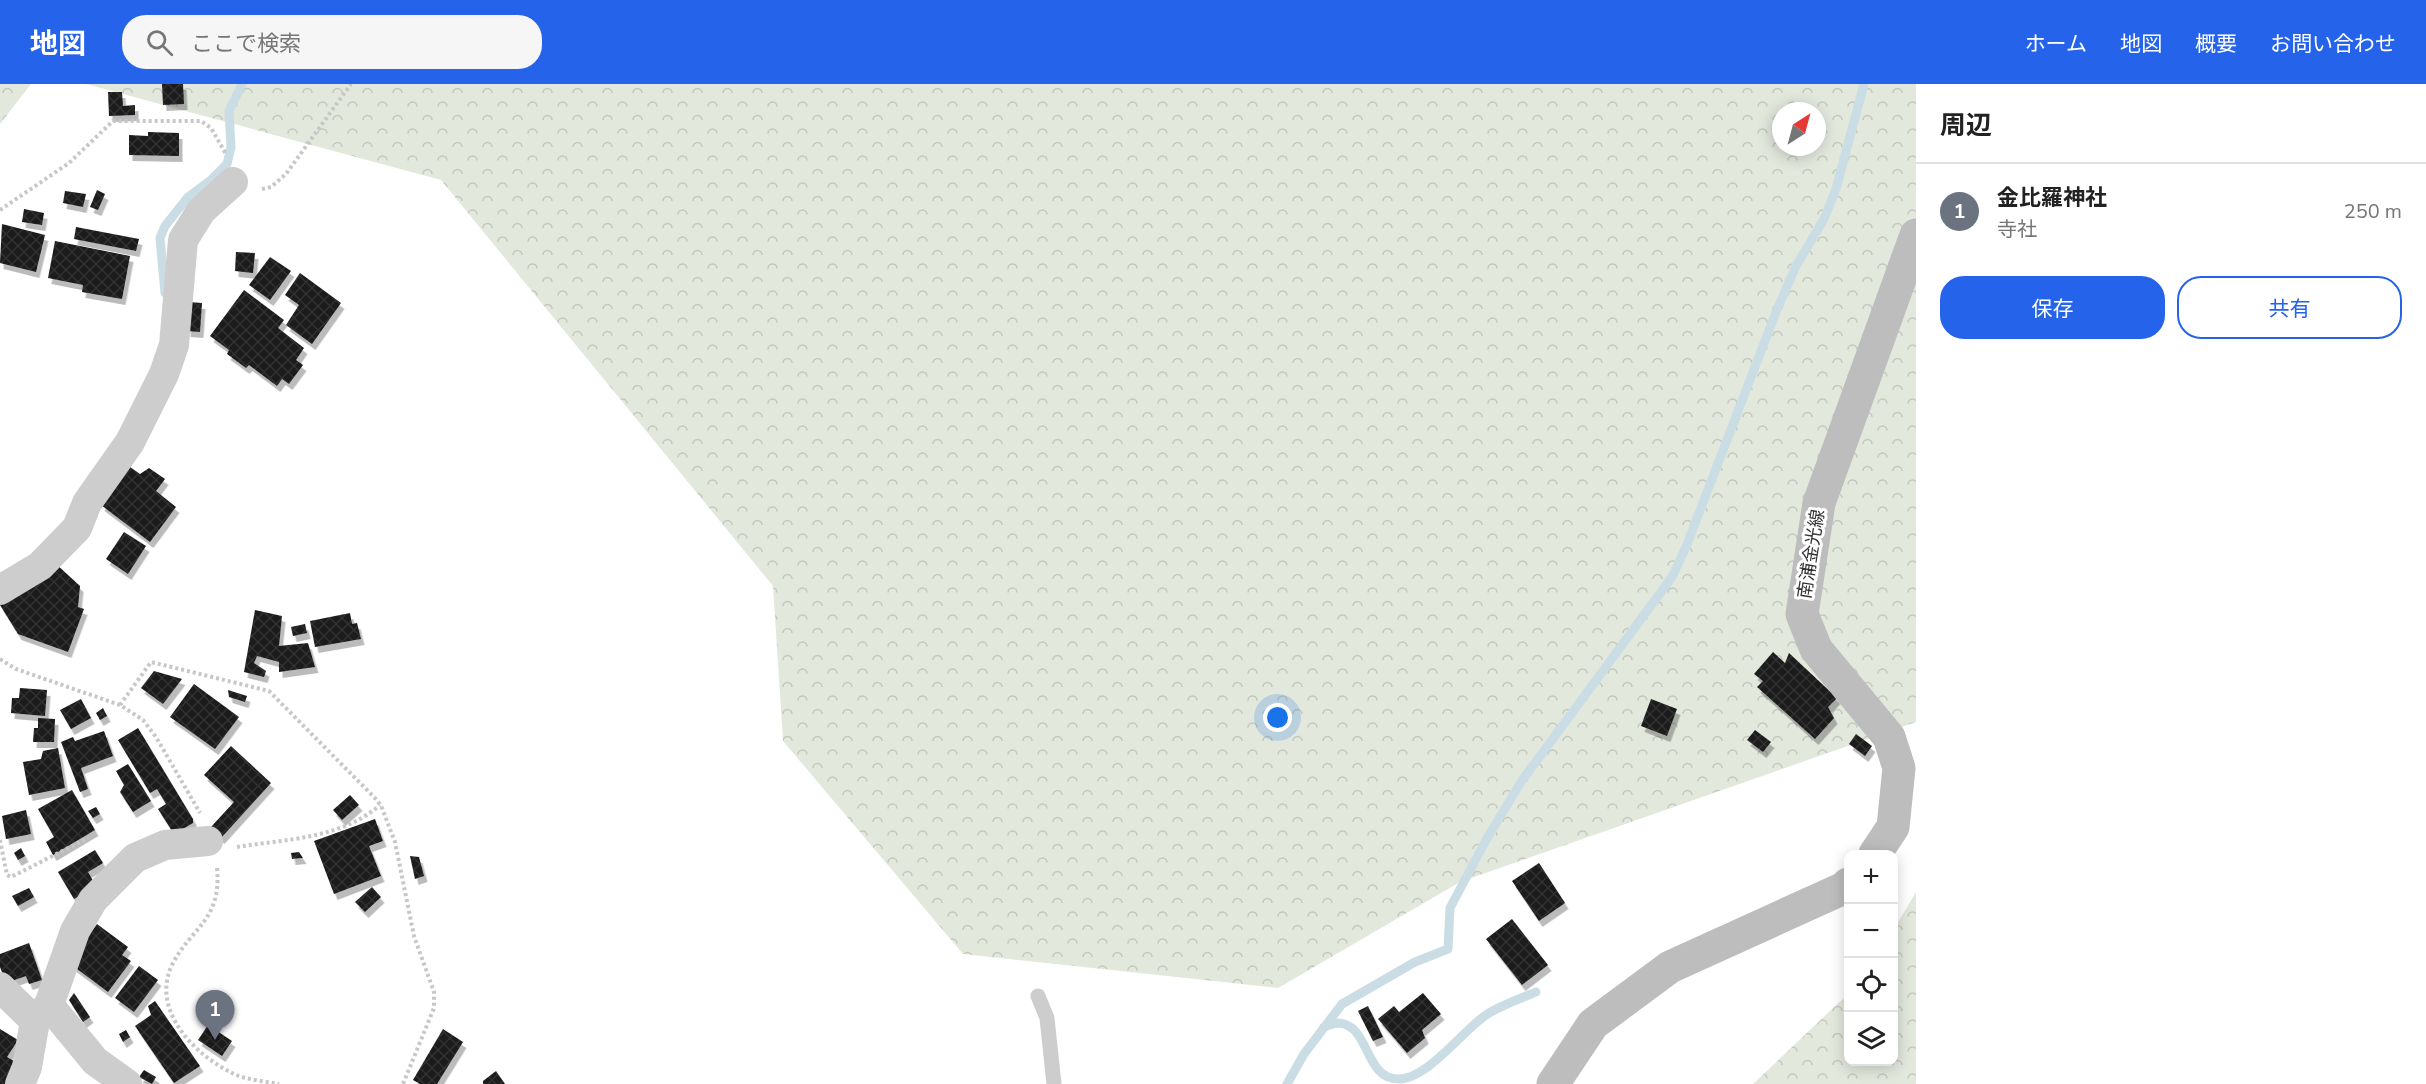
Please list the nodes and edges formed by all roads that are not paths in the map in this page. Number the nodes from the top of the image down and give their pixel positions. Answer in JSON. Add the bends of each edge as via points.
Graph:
{"nodes":[{"id":1,"x":232,"y":182,"type":"road end"},
{"id":2,"x":1916,"y":234,"type":"edge"},
{"id":3,"x":0,"y":590,"type":"edge"},
{"id":4,"x":220,"y":844,"type":"road end"},
{"id":5,"x":1878,"y":850,"type":"edge"},
{"id":6,"x":1844,"y":888,"type":"edge"},
{"id":7,"x":0,"y":987,"type":"edge"},
{"id":8,"x":1038,"y":996,"type":"dead end"},
{"id":9,"x":42,"y":1013,"type":"junction"},
{"id":10,"x":20,"y":1084,"type":"edge"},
{"id":11,"x":128,"y":1084,"type":"edge"},
{"id":12,"x":1054,"y":1084,"type":"edge"},
{"id":13,"x":1553,"y":1084,"type":"edge"}],
"edges":[{"from":1,"to":3,"type":"street","via":[[201,211],[183,240],[174,345],[130,442],[87,503],[77,528],[40,566]]},
{"from":2,"to":5,"type":"main road","name":"南浦金光線","via":[[1819,503],[1802,614],[1816,649],[1889,737],[1899,768],[1893,827]]},
{"from":4,"to":9,"type":"street","via":[[165,845],[135,858],[93,900],[75,931]]},
{"from":6,"to":13,"type":"main road","via":[[1670,967],[1593,1024]]},
{"from":7,"to":9,"type":"street"},
{"from":8,"to":12,"type":"lane","via":[[1047,1018]]},
{"from":9,"to":10,"type":"street"},
{"from":9,"to":11,"type":"street","via":[[95,1061]]}]}
